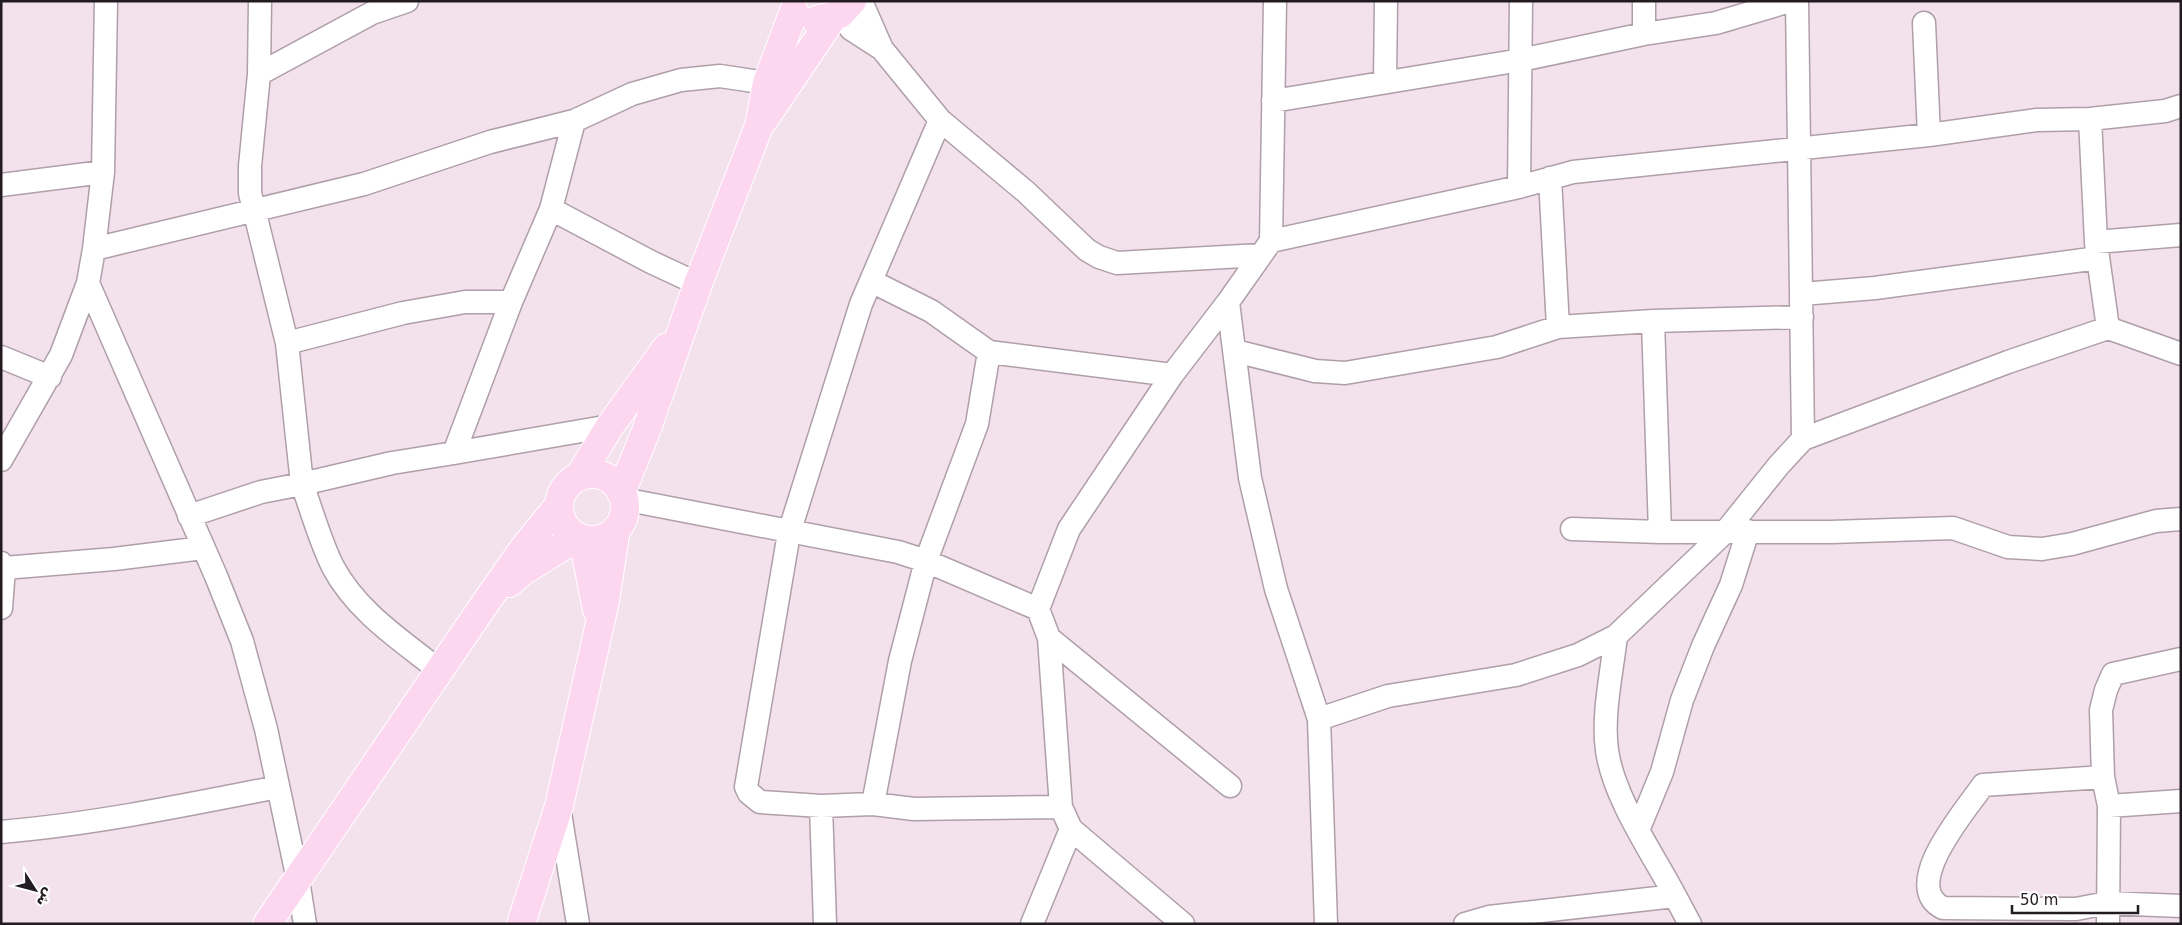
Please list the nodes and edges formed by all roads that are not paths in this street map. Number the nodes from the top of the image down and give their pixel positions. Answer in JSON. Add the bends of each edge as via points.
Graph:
{"nodes":[{"id":1,"x":106,"y":1,"type":"edge"},
{"id":2,"x":260,"y":1,"type":"edge"},
{"id":3,"x":407,"y":1,"type":"edge"},
{"id":4,"x":1275,"y":1,"type":"edge"},
{"id":5,"x":1386,"y":1,"type":"edge"},
{"id":6,"x":1521,"y":1,"type":"edge"},
{"id":7,"x":1644,"y":1,"type":"edge"},
{"id":8,"x":1790,"y":1,"type":"edge"},
{"id":9,"x":1797,"y":1,"type":"edge"},
{"id":10,"x":790,"y":6,"type":"edge"},
{"id":11,"x":853,"y":7,"type":"edge"},
{"id":12,"x":1924,"y":23,"type":"dead end"},
{"id":13,"x":1644,"y":34,"type":"junction"},
{"id":14,"x":1522,"y":60,"type":"junction"},
{"id":15,"x":259,"y":74,"type":"junction"},
{"id":16,"x":1385,"y":82,"type":"junction"},
{"id":17,"x":767,"y":83,"type":"junction"},
{"id":18,"x":1273,"y":101,"type":"junction"},
{"id":19,"x":2181,"y":106,"type":"edge"},
{"id":20,"x":2090,"y":119,"type":"junction"},
{"id":21,"x":940,"y":120,"type":"junction"},
{"id":22,"x":574,"y":121,"type":"junction"},
{"id":23,"x":759,"y":126,"type":"junction"},
{"id":24,"x":1929,"y":135,"type":"junction"},
{"id":25,"x":1799,"y":147,"type":"junction"},
{"id":26,"x":102,"y":172,"type":"junction"},
{"id":27,"x":1550,"y":178,"type":"junction"},
{"id":28,"x":1,"y":185,"type":"edge"},
{"id":29,"x":1519,"y":187,"type":"junction"},
{"id":30,"x":551,"y":209,"type":"junction"},
{"id":31,"x":254,"y":212,"type":"junction"},
{"id":32,"x":2181,"y":235,"type":"edge"},
{"id":33,"x":1266,"y":248,"type":"junction"},
{"id":34,"x":94,"y":249,"type":"junction"},
{"id":35,"x":2097,"y":250,"type":"junction"},
{"id":36,"x":871,"y":281,"type":"junction"},
{"id":37,"x":88,"y":283,"type":"junction"},
{"id":38,"x":698,"y":284,"type":"junction"},
{"id":39,"x":1802,"y":294,"type":"junction"},
{"id":40,"x":511,"y":302,"type":"junction"},
{"id":41,"x":1228,"y":302,"type":"junction"},
{"id":42,"x":1802,"y":317,"type":"junction"},
{"id":43,"x":687,"y":319,"type":"junction"},
{"id":44,"x":1653,"y":321,"type":"junction"},
{"id":45,"x":1558,"y":327,"type":"junction"},
{"id":46,"x":2108,"y":328,"type":"junction"},
{"id":47,"x":287,"y":342,"type":"junction"},
{"id":48,"x":1235,"y":351,"type":"junction"},
{"id":49,"x":989,"y":352,"type":"junction"},
{"id":50,"x":2181,"y":354,"type":"edge"},
{"id":51,"x":1,"y":358,"type":"edge"},
{"id":52,"x":1172,"y":375,"type":"junction"},
{"id":53,"x":50,"y":377,"type":"junction"},
{"id":54,"x":610,"y":426,"type":"junction"},
{"id":55,"x":1803,"y":439,"type":"junction"},
{"id":56,"x":454,"y":453,"type":"junction"},
{"id":57,"x":1,"y":460,"type":"edge"},
{"id":58,"x":579,"y":477,"type":"junction"},
{"id":59,"x":302,"y":484,"type":"junction"},
{"id":60,"x":622,"y":496,"type":"junction"},
{"id":61,"x":559,"y":506,"type":"junction"},
{"id":62,"x":189,"y":516,"type":"junction"},
{"id":63,"x":2181,"y":519,"type":"edge"},
{"id":64,"x":616,"y":528,"type":"junction"},
{"id":65,"x":1572,"y":529,"type":"dead end"},
{"id":66,"x":1726,"y":531,"type":"junction"},
{"id":67,"x":1748,"y":531,"type":"junction"},
{"id":68,"x":1660,"y":532,"type":"junction"},
{"id":69,"x":789,"y":533,"type":"junction"},
{"id":70,"x":580,"y":538,"type":"junction"},
{"id":71,"x":203,"y":548,"type":"junction"},
{"id":72,"x":926,"y":561,"type":"junction"},
{"id":73,"x":2,"y":566,"type":"edge"},
{"id":74,"x":484,"y":605,"type":"junction"},
{"id":75,"x":1,"y":608,"type":"edge"},
{"id":76,"x":1038,"y":609,"type":"junction"},
{"id":77,"x":600,"y":624,"type":"junction"},
{"id":78,"x":1616,"y":636,"type":"junction"},
{"id":79,"x":1049,"y":638,"type":"junction"},
{"id":80,"x":2181,"y":659,"type":"edge"},
{"id":81,"x":440,"y":670,"type":"junction"},
{"id":82,"x":1319,"y":719,"type":"junction"},
{"id":83,"x":2103,"y":777,"type":"junction"},
{"id":84,"x":1230,"y":786,"type":"dead end"},
{"id":85,"x":278,"y":787,"type":"junction"},
{"id":86,"x":2181,"y":801,"type":"edge"},
{"id":87,"x":873,"y":804,"type":"junction"},
{"id":88,"x":559,"y":806,"type":"junction"},
{"id":89,"x":822,"y":806,"type":"junction"},
{"id":90,"x":2109,"y":806,"type":"junction"},
{"id":91,"x":1061,"y":807,"type":"junction"},
{"id":92,"x":1638,"y":828,"type":"junction"},
{"id":93,"x":1071,"y":829,"type":"junction"},
{"id":94,"x":1,"y":832,"type":"edge"},
{"id":95,"x":298,"y":880,"type":"junction"},
{"id":96,"x":1675,"y":896,"type":"junction"},
{"id":97,"x":2181,"y":906,"type":"edge"},
{"id":98,"x":2108,"y":913,"type":"edge"},
{"id":99,"x":1175,"y":921,"type":"edge"},
{"id":100,"x":268,"y":924,"type":"edge"},
{"id":101,"x":305,"y":924,"type":"edge"},
{"id":102,"x":521,"y":924,"type":"edge"},
{"id":103,"x":578,"y":924,"type":"edge"},
{"id":104,"x":825,"y":924,"type":"edge"},
{"id":105,"x":1032,"y":924,"type":"edge"},
{"id":106,"x":1326,"y":924,"type":"edge"},
{"id":107,"x":1465,"y":924,"type":"edge"},
{"id":108,"x":1690,"y":924,"type":"edge"}],
"edges":[{"from":1,"to":26,"type":"street"},
{"from":2,"to":15,"type":"street"},
{"from":3,"to":15,"type":"street","via":[[372,12]]},
{"from":4,"to":18,"type":"street"},
{"from":5,"to":16,"type":"street"},
{"from":6,"to":14,"type":"street"},
{"from":7,"to":13,"type":"street"},
{"from":8,"to":13,"type":"street","via":[[1716,24]]},
{"from":9,"to":25,"type":"street"},
{"from":10,"to":11,"type":"main road","via":[[814,20]]},
{"from":10,"to":17,"type":"main road"},
{"from":11,"to":21,"type":"street","via":[[851,29],[882,49]]},
{"from":11,"to":23,"type":"main road"},
{"from":12,"to":24,"type":"street"},
{"from":13,"to":14,"type":"street"},
{"from":14,"to":16,"type":"street"},
{"from":14,"to":29,"type":"street"},
{"from":15,"to":31,"type":"street","via":[[250,166]]},
{"from":16,"to":18,"type":"street"},
{"from":17,"to":22,"type":"street","via":[[720,76],[681,80],[632,94]]},
{"from":17,"to":23,"type":"main road"},
{"from":18,"to":33,"type":"street"},
{"from":19,"to":20,"type":"street","via":[[2166,111]]},
{"from":20,"to":24,"type":"street","via":[[2037,120]]},
{"from":20,"to":35,"type":"street"},
{"from":21,"to":33,"type":"street","via":[[1026,192],[1087,250],[1099,257],[1118,263]]},
{"from":21,"to":36,"type":"street"},
{"from":22,"to":30,"type":"street"},
{"from":22,"to":31,"type":"street","via":[[490,142],[364,184]]},
{"from":23,"to":38,"type":"main road"},
{"from":24,"to":25,"type":"street"},
{"from":25,"to":27,"type":"street","via":[[1573,172]]},
{"from":25,"to":39,"type":"street"},
{"from":26,"to":28,"type":"street"},
{"from":26,"to":34,"type":"street"},
{"from":27,"to":29,"type":"street"},
{"from":27,"to":45,"type":"street"},
{"from":29,"to":33,"type":"street"},
{"from":30,"to":38,"type":"street"},
{"from":30,"to":40,"type":"street"},
{"from":31,"to":34,"type":"street"},
{"from":31,"to":47,"type":"street"},
{"from":32,"to":35,"type":"street"},
{"from":33,"to":41,"type":"street"},
{"from":34,"to":37,"type":"street"},
{"from":35,"to":39,"type":"street","via":[[1875,288]]},
{"from":35,"to":46,"type":"street"},
{"from":36,"to":49,"type":"street","via":[[931,311]]},
{"from":36,"to":69,"type":"street"},
{"from":37,"to":53,"type":"street","via":[[78,316]]},
{"from":37,"to":62,"type":"street"},
{"from":38,"to":43,"type":"main road"},
{"from":39,"to":42,"type":"street"},
{"from":40,"to":47,"type":"street","via":[[465,302],[412,311]]},
{"from":40,"to":56,"type":"street"},
{"from":41,"to":48,"type":"street"},
{"from":41,"to":52,"type":"street"},
{"from":42,"to":44,"type":"street"},
{"from":42,"to":55,"type":"street"},
{"from":43,"to":54,"type":"main road"},
{"from":43,"to":60,"type":"main road"},
{"from":44,"to":45,"type":"street"},
{"from":44,"to":68,"type":"street"},
{"from":45,"to":48,"type":"street","via":[[1497,347],[1345,374],[1315,371]]},
{"from":46,"to":50,"type":"street"},
{"from":46,"to":55,"type":"street"},
{"from":47,"to":59,"type":"street"},
{"from":48,"to":82,"type":"street","via":[[1250,478],[1276,589]]},
{"from":49,"to":52,"type":"street"},
{"from":49,"to":72,"type":"street","via":[[977,424]]},
{"from":51,"to":53,"type":"street"},
{"from":52,"to":76,"type":"street","via":[[1069,528]]},
{"from":53,"to":57,"type":"street"},
{"from":54,"to":56,"type":"street"},
{"from":54,"to":58,"type":"main road"},
{"from":55,"to":66,"type":"street"},
{"from":56,"to":59,"type":"street","via":[[392,463]]},
{"from":58,"to":60,"type":"main road","via":[[592,474],[604,477]]},
{"from":58,"to":61,"type":"main road","via":[[566,486]]},
{"from":59,"to":62,"type":"street","via":[[261,492]]},
{"from":59,"to":81,"type":"street","via":[[333,567],[358,603],[384,628]]},
{"from":60,"to":64,"type":"main road","via":[[624,513]]},
{"from":60,"to":69,"type":"street"},
{"from":61,"to":70,"type":"main road","via":[[563,523]]},
{"from":61,"to":74,"type":"main road","via":[[524,548]]},
{"from":62,"to":71,"type":"street"},
{"from":63,"to":67,"type":"street","via":[[2156,521],[2042,549],[2008,547],[1953,528]]},
{"from":64,"to":70,"type":"main road","via":[[599,539]]},
{"from":64,"to":77,"type":"main road"},
{"from":65,"to":68,"type":"street"},
{"from":66,"to":67,"type":"street"},
{"from":66,"to":68,"type":"street"},
{"from":66,"to":78,"type":"street"},
{"from":67,"to":92,"type":"street","via":[[1731,585],[1702,646],[1682,700],[1662,772]]},
{"from":69,"to":72,"type":"street","via":[[898,552]]},
{"from":69,"to":89,"type":"street","via":[[746,787],[760,802]]},
{"from":70,"to":74,"type":"main road","via":[[523,571]]},
{"from":70,"to":77,"type":"main road"},
{"from":71,"to":73,"type":"street","via":[[104,560]]},
{"from":71,"to":85,"type":"street","via":[[242,641]]},
{"from":72,"to":76,"type":"street"},
{"from":72,"to":87,"type":"street","via":[[900,661]]},
{"from":73,"to":75,"type":"street"},
{"from":74,"to":81,"type":"main road"},
{"from":76,"to":79,"type":"street"},
{"from":77,"to":88,"type":"main road"},
{"from":78,"to":82,"type":"street","via":[[1578,655],[1516,675],[1388,696]]},
{"from":78,"to":92,"type":"street","via":[[1607,750],[1616,785]]},
{"from":79,"to":84,"type":"street"},
{"from":79,"to":91,"type":"street"},
{"from":80,"to":83,"type":"street","via":[[2114,674],[2101,710]]},
{"from":81,"to":95,"type":"main road"},
{"from":82,"to":106,"type":"street"},
{"from":83,"to":90,"type":"street"},
{"from":83,"to":98,"type":"street","via":[[1983,785],[1951,829],[1929,870],[1929,893],[1934,903],[1944,908],[2068,909]]},
{"from":85,"to":94,"type":"street","via":[[139,814]]},
{"from":85,"to":95,"type":"street"},
{"from":86,"to":90,"type":"street"},
{"from":87,"to":89,"type":"street"},
{"from":87,"to":91,"type":"street","via":[[914,809]]},
{"from":88,"to":102,"type":"main road"},
{"from":88,"to":103,"type":"street"},
{"from":89,"to":104,"type":"street"},
{"from":90,"to":98,"type":"street"},
{"from":91,"to":93,"type":"street"},
{"from":92,"to":96,"type":"street"},
{"from":93,"to":99,"type":"street"},
{"from":93,"to":105,"type":"street"},
{"from":95,"to":100,"type":"main road"},
{"from":95,"to":101,"type":"street"},
{"from":96,"to":107,"type":"street","via":[[1489,917]]},
{"from":96,"to":108,"type":"street"},
{"from":97,"to":98,"type":"street"}]}
